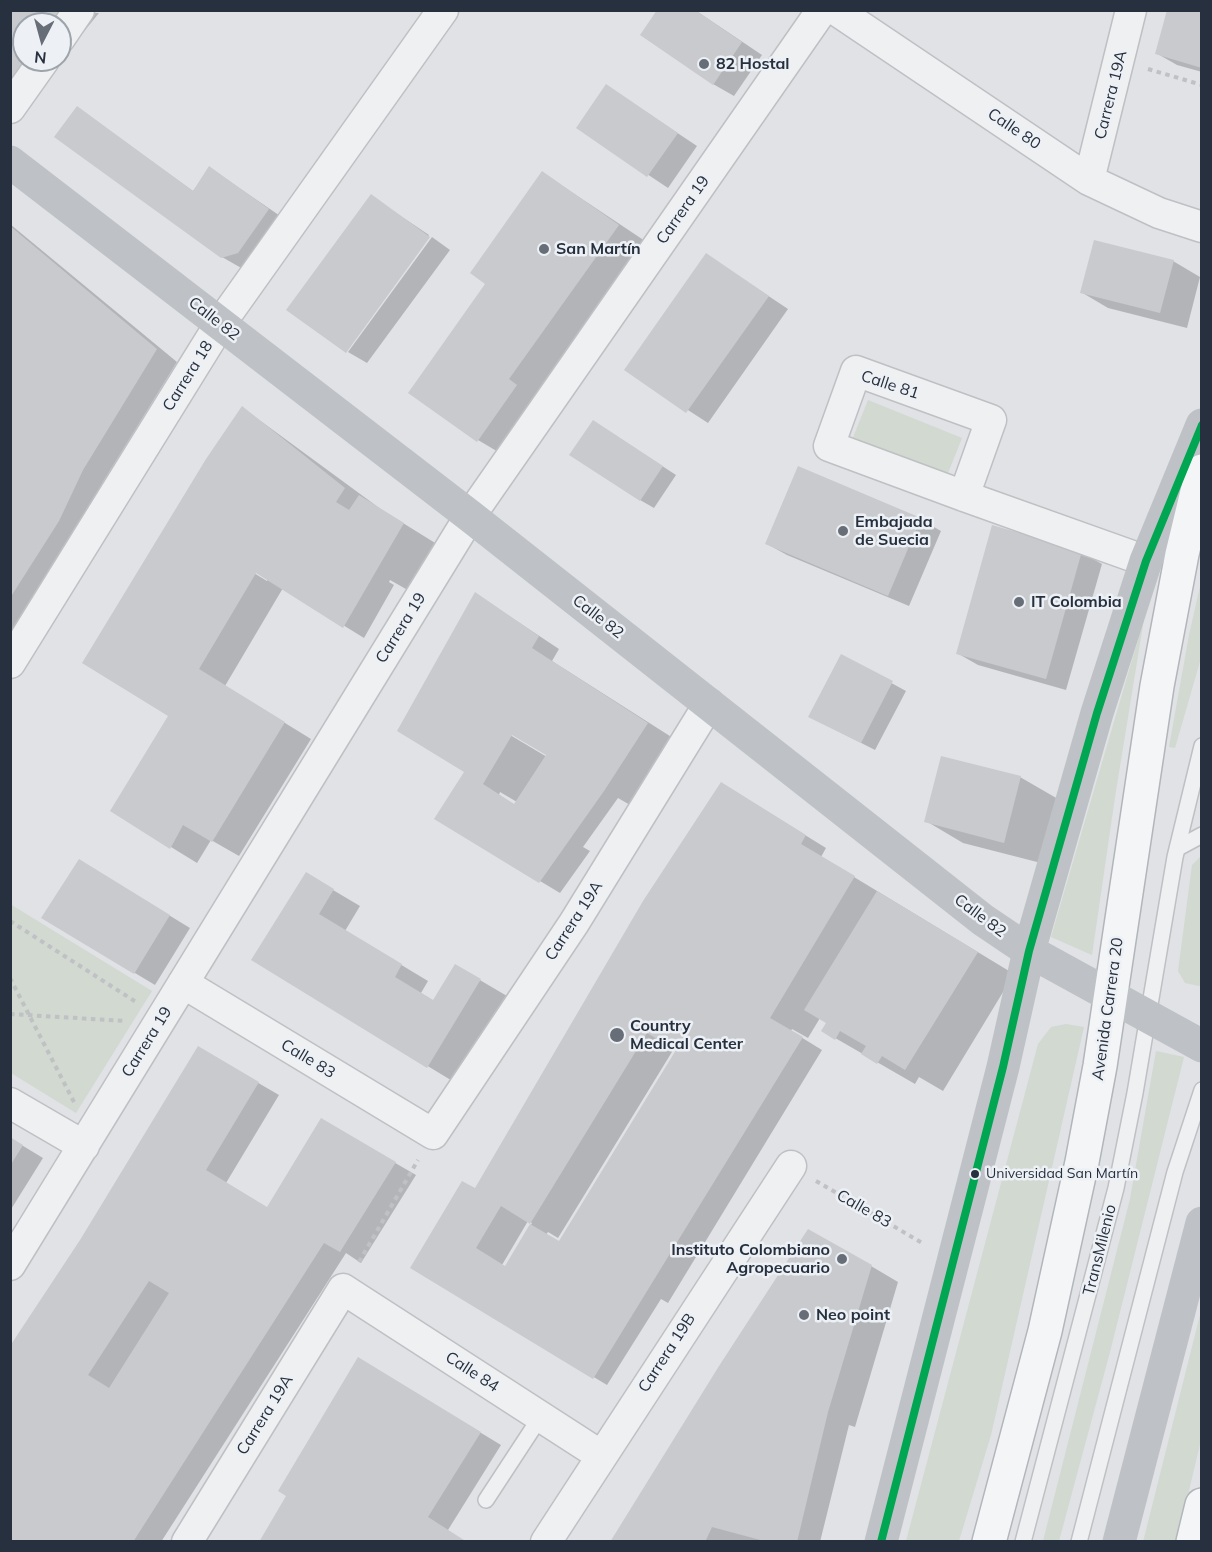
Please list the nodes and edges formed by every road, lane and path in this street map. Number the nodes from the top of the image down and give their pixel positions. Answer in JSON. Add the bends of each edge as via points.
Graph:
{"nodes":[{"id":1,"x":443,"y":10,"type":"edge"},
{"id":2,"x":822,"y":10,"type":"edge"},
{"id":3,"x":836,"y":10,"type":"edge"},
{"id":4,"x":1131,"y":10,"type":"edge"},
{"id":5,"x":1120,"y":61,"type":"junction"},
{"id":6,"x":36,"y":72,"type":"edge"},
{"id":7,"x":1202,"y":85,"type":"edge"},
{"id":8,"x":10,"y":108,"type":"edge"},
{"id":9,"x":10,"y":162,"type":"edge"},
{"id":10,"x":1089,"y":180,"type":"junction"},
{"id":11,"x":1202,"y":227,"type":"edge"},
{"id":12,"x":220,"y":324,"type":"junction"},
{"id":13,"x":1202,"y":425,"type":"edge"},
{"id":14,"x":1202,"y":471,"type":"edge"},
{"id":15,"x":964,"y":496,"type":"junction"},
{"id":16,"x":470,"y":516,"type":"junction"},
{"id":17,"x":1146,"y":561,"type":"junction"},
{"id":18,"x":10,"y":663,"type":"edge"},
{"id":19,"x":708,"y":704,"type":"junction"},
{"id":20,"x":1200,"y":757,"type":"edge"},
{"id":21,"x":1202,"y":835,"type":"edge"},
{"id":22,"x":1178,"y":848,"type":"junction"},
{"id":23,"x":10,"y":921,"type":"edge"},
{"id":24,"x":1029,"y":951,"type":"junction"},
{"id":25,"x":10,"y":978,"type":"edge"},
{"id":26,"x":183,"y":983,"type":"junction"},
{"id":27,"x":1110,"y":996,"type":"junction"},
{"id":28,"x":10,"y":1014,"type":"edge"},
{"id":29,"x":31,"y":1016,"type":"junction"},
{"id":30,"x":1148,"y":1016,"type":"junction"},
{"id":31,"x":160,"y":1021,"type":"junction"},
{"id":32,"x":1202,"y":1046,"type":"edge"},
{"id":33,"x":1202,"y":1090,"type":"edge"},
{"id":34,"x":10,"y":1103,"type":"edge"},
{"id":35,"x":433,"y":1134,"type":"junction"},
{"id":36,"x":87,"y":1140,"type":"junction"},
{"id":37,"x":791,"y":1166,"type":"joint"},
{"id":38,"x":1202,"y":1223,"type":"edge"},
{"id":39,"x":927,"y":1246,"type":"dead end"},
{"id":40,"x":10,"y":1265,"type":"edge"},
{"id":41,"x":343,"y":1289,"type":"junction"},
{"id":42,"x":541,"y":1416,"type":"junction"},
{"id":43,"x":600,"y":1455,"type":"junction"},
{"id":44,"x":486,"y":1500,"type":"dead end"},
{"id":45,"x":1202,"y":1505,"type":"edge"},
{"id":46,"x":187,"y":1542,"type":"edge"},
{"id":47,"x":546,"y":1542,"type":"edge"},
{"id":48,"x":881,"y":1542,"type":"edge"},
{"id":49,"x":989,"y":1542,"type":"edge"},
{"id":50,"x":1023,"y":1542,"type":"edge"},
{"id":51,"x":1079,"y":1542,"type":"edge"},
{"id":52,"x":1119,"y":1542,"type":"edge"},
{"id":53,"x":1193,"y":1542,"type":"edge"}],
"edges":[{"from":1,"to":12,"type":"street","name":"Carrera 18"},
{"from":2,"to":16,"type":"street","name":"Carrera 19"},
{"from":3,"to":10,"type":"street","name":"Calle 80"},
{"from":4,"to":5,"type":"street","name":"Carrera 19A"},
{"from":5,"to":7,"type":"path"},
{"from":5,"to":10,"type":"street","name":"Carrera 19A"},
{"from":6,"to":8,"type":"street"},
{"from":9,"to":12,"type":"main road","name":"Calle 82"},
{"from":10,"to":11,"type":"street","name":"Calle 80","via":[[1159,213]]},
{"from":12,"to":16,"type":"main road","name":"Calle 82"},
{"from":12,"to":18,"type":"street","name":"Carrera 18"},
{"from":13,"to":17,"type":"main road"},
{"from":14,"to":27,"type":"highway","name":"Avenida Carrera 20","via":[[1157,686]]},
{"from":15,"to":15,"type":"street","name":"Calle 81","via":[[829,446],[856,371],[991,420]]},
{"from":15,"to":17,"type":"street","name":"Calle 81"},
{"from":16,"to":19,"type":"main road","name":"Calle 82"},
{"from":16,"to":26,"type":"street","name":"Carrera 19"},
{"from":17,"to":24,"type":"main road","via":[[1097,713]]},
{"from":19,"to":24,"type":"main road","name":"Calle 82","via":[[983,920]]},
{"from":19,"to":35,"type":"street","name":"Carrera 19A","via":[[574,923]]},
{"from":20,"to":22,"type":"lane","name":"TransMilenio"},
{"from":21,"to":22,"type":"lane"},
{"from":22,"to":30,"type":"lane","name":"TransMilenio"},
{"from":23,"to":31,"type":"path"},
{"from":24,"to":27,"type":"main road","name":"Calle 82"},
{"from":24,"to":48,"type":"main road"},
{"from":25,"to":29,"type":"path"},
{"from":26,"to":31,"type":"street","name":"Carrera 19"},
{"from":26,"to":35,"type":"street","name":"Calle 83"},
{"from":27,"to":30,"type":"main road","name":"Calle 82"},
{"from":27,"to":49,"type":"highway","name":"Avenida Carrera 20","via":[[1086,1141],[1045,1331]]},
{"from":28,"to":29,"type":"path"},
{"from":29,"to":31,"type":"path"},
{"from":29,"to":36,"type":"path"},
{"from":30,"to":32,"type":"main road","name":"Calle 82"},
{"from":30,"to":50,"type":"lane","name":"TransMilenio","via":[[1116,1188]]},
{"from":31,"to":36,"type":"street","name":"Carrera 19"},
{"from":33,"to":51,"type":"lane","via":[[1169,1195]]},
{"from":34,"to":36,"type":"street"},
{"from":35,"to":41,"type":"path"},
{"from":36,"to":40,"type":"street","name":"Carrera 19"},
{"from":37,"to":39,"type":"path","name":"Calle 83"},
{"from":37,"to":43,"type":"street","name":"Carrera 19B"},
{"from":38,"to":52,"type":"main road"},
{"from":41,"to":42,"type":"street","name":"Calle 84"},
{"from":41,"to":46,"type":"street","name":"Carrera 19A"},
{"from":42,"to":43,"type":"street","name":"Calle 84"},
{"from":42,"to":44,"type":"lane"},
{"from":43,"to":47,"type":"street","name":"Carrera 19B"},
{"from":45,"to":53,"type":"highway"}]}
